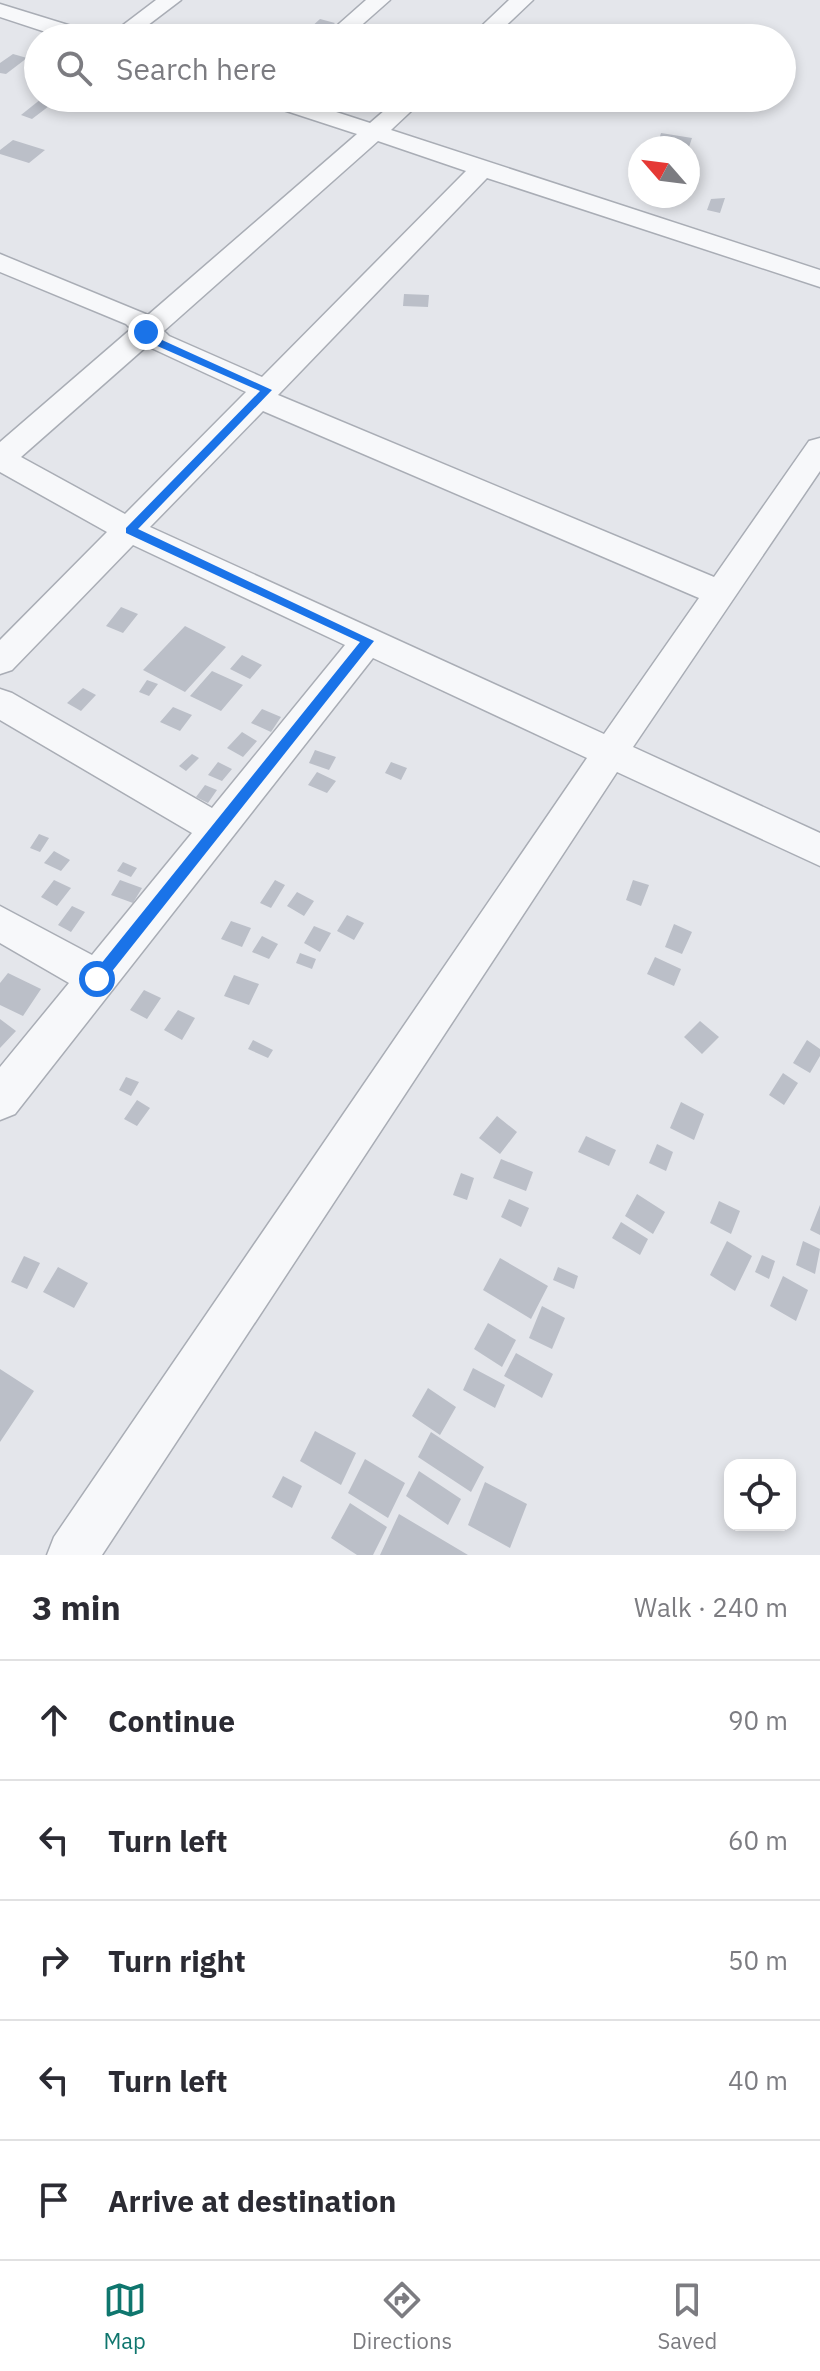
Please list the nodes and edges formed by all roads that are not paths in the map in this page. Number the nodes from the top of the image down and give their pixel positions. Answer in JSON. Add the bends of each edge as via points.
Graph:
{"nodes":[{"id":1,"x":170,"y":0,"type":"edge"},
{"id":2,"x":379,"y":0,"type":"edge"},
{"id":3,"x":522,"y":0,"type":"edge"},
{"id":4,"x":0,"y":10,"type":"edge"},
{"id":5,"x":43,"y":24,"type":"edge"},
{"id":6,"x":137,"y":24,"type":"edge"},
{"id":7,"x":351,"y":24,"type":"edge"},
{"id":8,"x":495,"y":24,"type":"edge"},
{"id":9,"x":313,"y":112,"type":"edge"},
{"id":10,"x":397,"y":112,"type":"edge"},
{"id":11,"x":375,"y":132,"type":"junction"},
{"id":12,"x":483,"y":168,"type":"junction"},
{"id":13,"x":0,"y":262,"type":"edge"},
{"id":14,"x":820,"y":279,"type":"edge"},
{"id":15,"x":146,"y":332,"type":"junction"},
{"id":16,"x":263,"y":394,"type":"junction"},
{"id":17,"x":820,"y":448,"type":"edge"},
{"id":18,"x":0,"y":459,"type":"edge"},
{"id":19,"x":130,"y":531,"type":"junction"},
{"id":20,"x":720,"y":593,"type":"junction"},
{"id":21,"x":368,"y":641,"type":"junction"},
{"id":22,"x":0,"y":661,"type":"edge"},
{"id":23,"x":0,"y":703,"type":"edge"},
{"id":24,"x":610,"y":753,"type":"junction"},
{"id":25,"x":217,"y":829,"type":"junction"},
{"id":26,"x":820,"y":850,"type":"edge"},
{"id":27,"x":0,"y":923,"type":"edge"},
{"id":28,"x":97,"y":979,"type":"junction"},
{"id":29,"x":0,"y":1100,"type":"edge"},
{"id":30,"x":72,"y":1555,"type":"edge"}],
"edges":[{"from":1,"to":6,"type":"street"},
{"from":2,"to":7,"type":"street"},
{"from":3,"to":8,"type":"street"},
{"from":4,"to":5,"type":"street"},
{"from":9,"to":11,"type":"street"},
{"from":10,"to":11,"type":"street"},
{"from":11,"to":12,"type":"street"},
{"from":11,"to":15,"type":"street"},
{"from":12,"to":14,"type":"street"},
{"from":12,"to":16,"type":"street"},
{"from":13,"to":15,"type":"street","via":[[136,318]]},
{"from":15,"to":16,"type":"street"},
{"from":15,"to":18,"type":"street"},
{"from":16,"to":19,"type":"street"},
{"from":16,"to":20,"type":"street"},
{"from":17,"to":20,"type":"street"},
{"from":18,"to":19,"type":"street"},
{"from":19,"to":21,"type":"street"},
{"from":19,"to":22,"type":"street"},
{"from":20,"to":24,"type":"street"},
{"from":21,"to":24,"type":"street"},
{"from":21,"to":25,"type":"street"},
{"from":23,"to":25,"type":"street"},
{"from":24,"to":26,"type":"street"},
{"from":24,"to":30,"type":"street"},
{"from":25,"to":28,"type":"street"},
{"from":27,"to":28,"type":"street"},
{"from":28,"to":29,"type":"street"}]}
